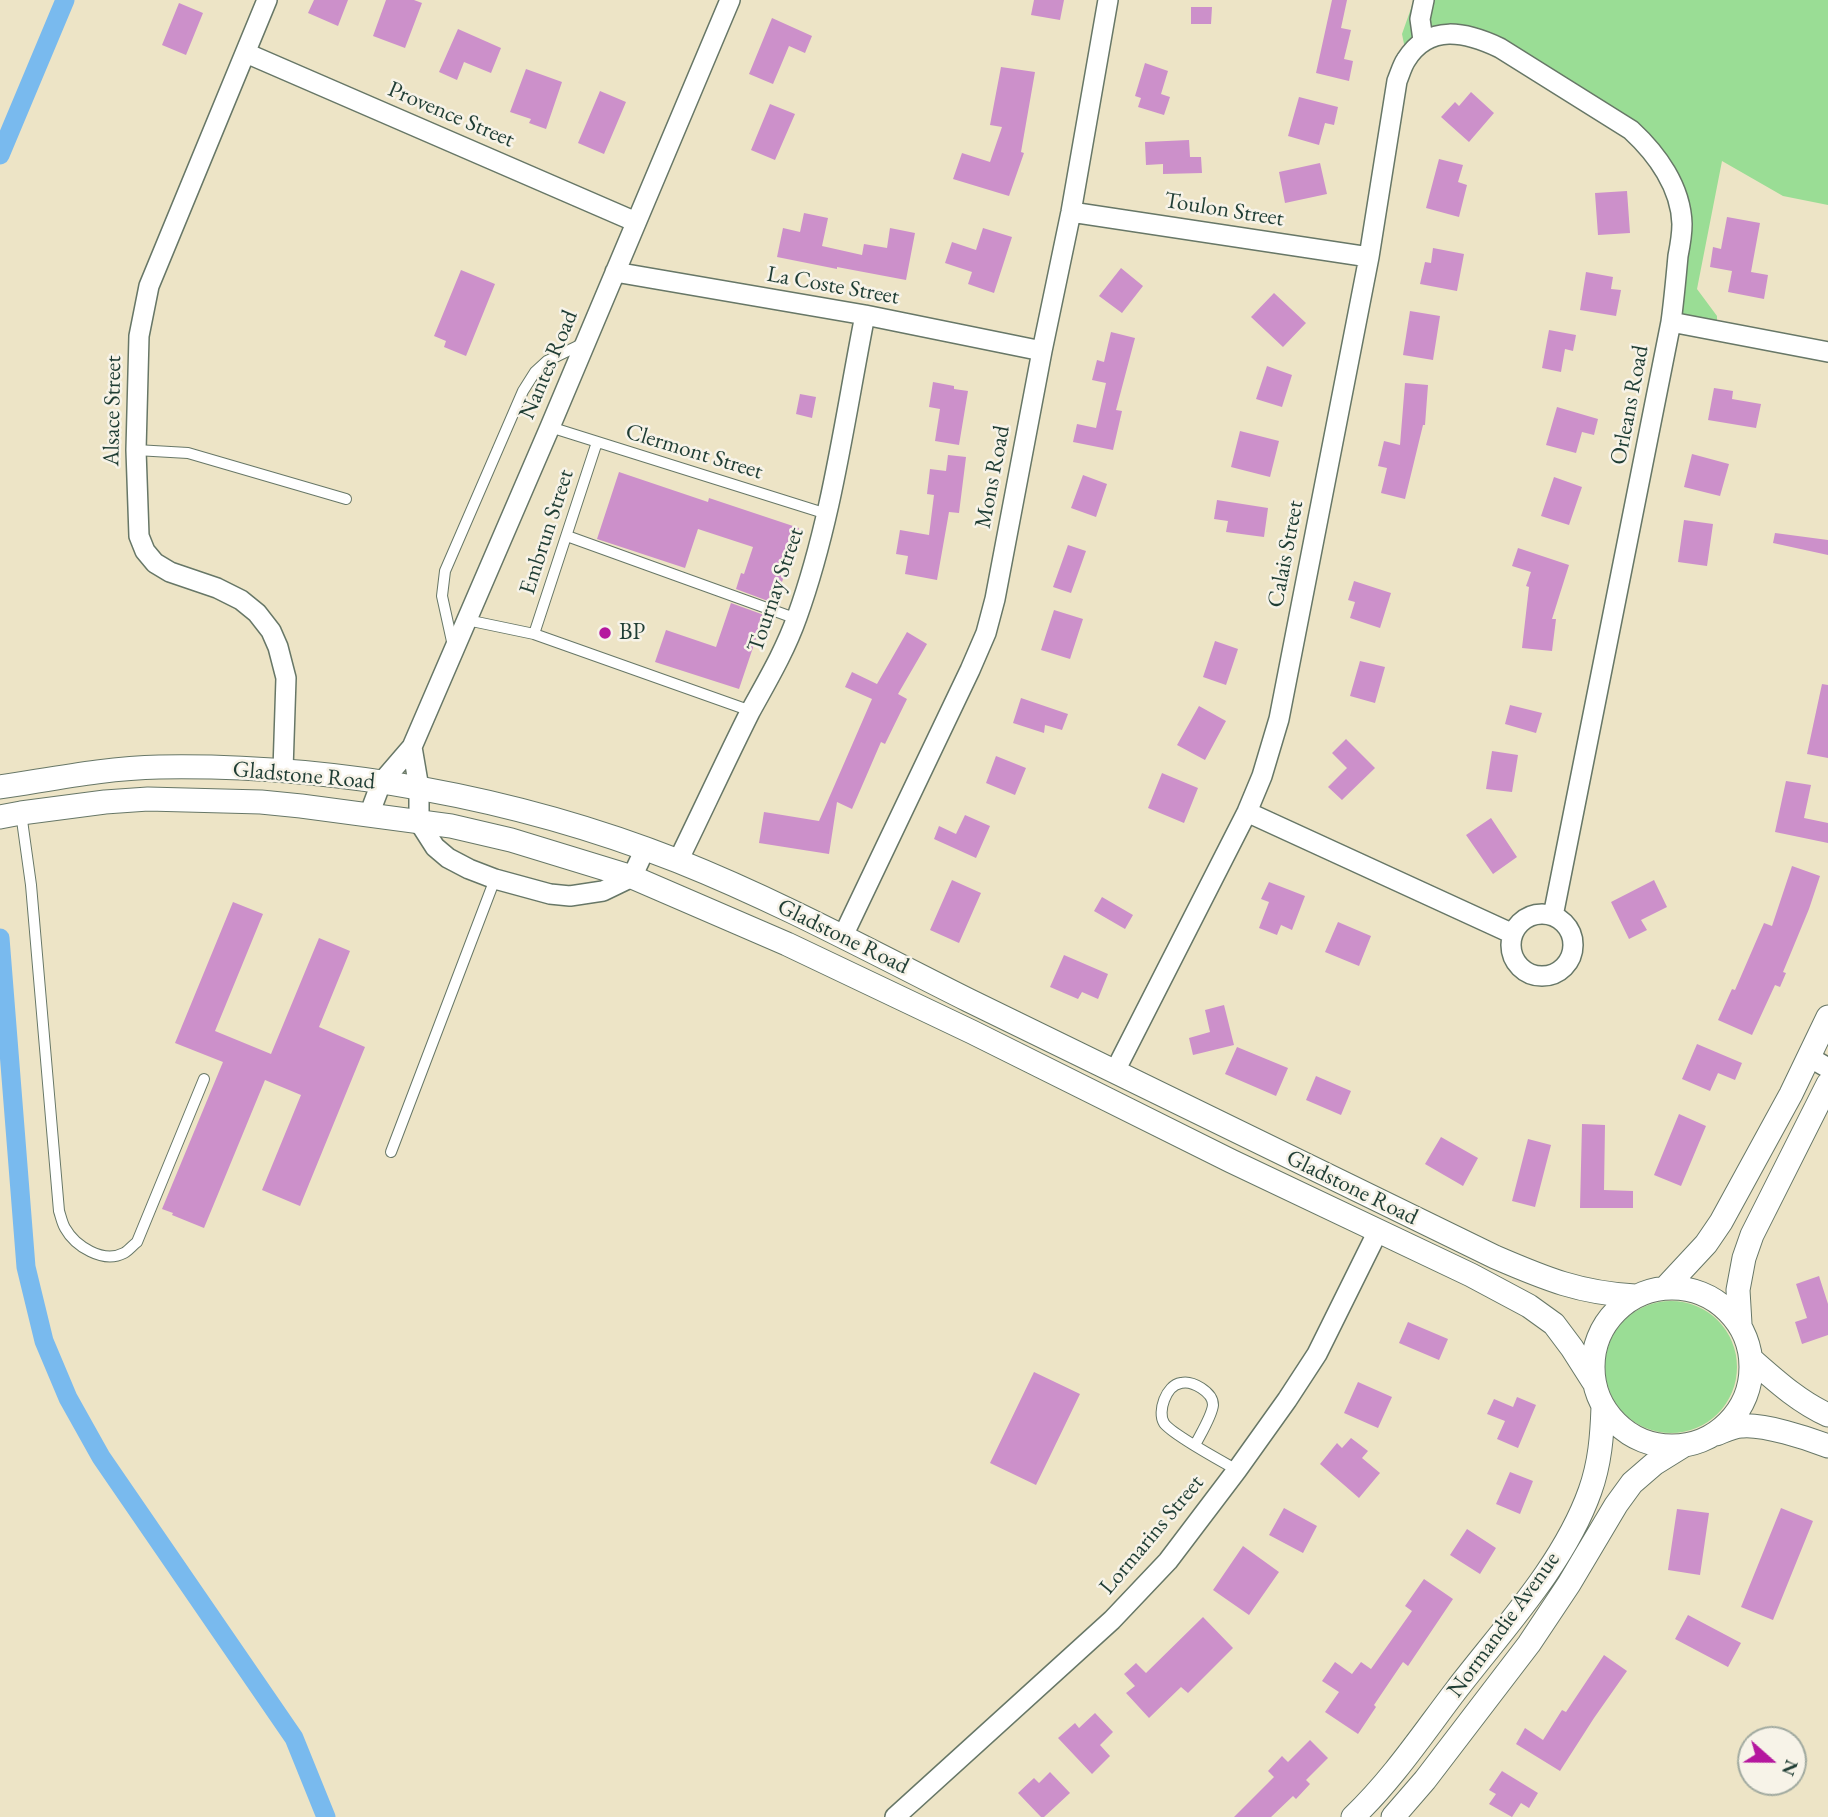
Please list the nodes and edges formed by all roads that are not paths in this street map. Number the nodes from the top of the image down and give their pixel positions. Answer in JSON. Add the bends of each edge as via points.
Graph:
{"nodes":[{"id":1,"x":267,"y":0,"type":"edge"},
{"id":2,"x":730,"y":0,"type":"edge"},
{"id":3,"x":1108,"y":0,"type":"edge"},
{"id":4,"x":1424,"y":0,"type":"edge"},
{"id":5,"x":1431,"y":37,"type":"junction"},
{"id":6,"x":246,"y":53,"type":"junction"},
{"id":7,"x":1071,"y":212,"type":"junction"},
{"id":8,"x":636,"y":222,"type":"junction"},
{"id":9,"x":1369,"y":257,"type":"junction"},
{"id":10,"x":615,"y":272,"type":"junction"},
{"id":11,"x":864,"y":315,"type":"junction"},
{"id":12,"x":1671,"y":322,"type":"junction"},
{"id":13,"x":584,"y":342,"type":"junction"},
{"id":14,"x":1042,"y":351,"type":"junction"},
{"id":15,"x":1828,"y":352,"type":"edge"},
{"id":16,"x":550,"y":427,"type":"junction"},
{"id":17,"x":597,"y":442,"type":"junction"},
{"id":18,"x":136,"y":450,"type":"junction"},
{"id":19,"x":346,"y":499,"type":"dead end"},
{"id":20,"x":827,"y":514,"type":"junction"},
{"id":21,"x":567,"y":536,"type":"junction"},
{"id":22,"x":797,"y":619,"type":"junction"},
{"id":23,"x":467,"y":620,"type":"junction"},
{"id":24,"x":534,"y":634,"type":"junction"},
{"id":25,"x":454,"y":650,"type":"junction"},
{"id":26,"x":751,"y":711,"type":"junction"},
{"id":27,"x":412,"y":747,"type":"junction"},
{"id":28,"x":283,"y":771,"type":"junction"},
{"id":29,"x":382,"y":783,"type":"junction"},
{"id":30,"x":0,"y":787,"type":"edge"},
{"id":31,"x":419,"y":788,"type":"junction"},
{"id":32,"x":261,"y":802,"type":"junction"},
{"id":33,"x":301,"y":806,"type":"junction"},
{"id":34,"x":1247,"y":811,"type":"junction"},
{"id":35,"x":369,"y":815,"type":"junction"},
{"id":36,"x":8,"y":816,"type":"edge"},
{"id":37,"x":419,"y":821,"type":"junction"},
{"id":38,"x":645,"y":849,"type":"junction"},
{"id":39,"x":678,"y":861,"type":"junction"},
{"id":40,"x":702,"y":871,"type":"junction"},
{"id":41,"x":632,"y":877,"type":"junction"},
{"id":42,"x":495,"y":879,"type":"junction"},
{"id":43,"x":688,"y":902,"type":"junction"},
{"id":44,"x":1553,"y":916,"type":"junction"},
{"id":45,"x":820,"y":925,"type":"junction"},
{"id":46,"x":1513,"y":934,"type":"junction"},
{"id":47,"x":843,"y":936,"type":"junction"},
{"id":48,"x":864,"y":947,"type":"junction"},
{"id":49,"x":806,"y":953,"type":"junction"},
{"id":50,"x":852,"y":975,"type":"junction"},
{"id":51,"x":1828,"y":1017,"type":"edge"},
{"id":52,"x":1092,"y":1060,"type":"junction"},
{"id":53,"x":1819,"y":1063,"type":"edge"},
{"id":54,"x":1115,"y":1071,"type":"junction"},
{"id":55,"x":204,"y":1079,"type":"dead end"},
{"id":56,"x":1137,"y":1082,"type":"junction"},
{"id":57,"x":1828,"y":1084,"type":"edge"},
{"id":58,"x":1080,"y":1086,"type":"junction"},
{"id":59,"x":1791,"y":1094,"type":"junction"},
{"id":60,"x":1823,"y":1104,"type":"edge"},
{"id":61,"x":1124,"y":1108,"type":"junction"},
{"id":62,"x":391,"y":1152,"type":"dead end"},
{"id":63,"x":1368,"y":1196,"type":"junction"},
{"id":64,"x":1409,"y":1216,"type":"junction"},
{"id":65,"x":1355,"y":1220,"type":"junction"},
{"id":66,"x":1387,"y":1235,"type":"junction"},
{"id":67,"x":1666,"y":1287,"type":"junction"},
{"id":68,"x":1635,"y":1296,"type":"junction"},
{"id":69,"x":1740,"y":1324,"type":"junction"},
{"id":70,"x":1751,"y":1359,"type":"junction"},
{"id":71,"x":1593,"y":1381,"type":"junction"},
{"id":72,"x":1603,"y":1407,"type":"junction"},
{"id":73,"x":1828,"y":1415,"type":"edge"},
{"id":74,"x":1714,"y":1435,"type":"junction"},
{"id":75,"x":1195,"y":1445,"type":"junction"},
{"id":76,"x":1683,"y":1446,"type":"junction"},
{"id":77,"x":1828,"y":1446,"type":"edge"},
{"id":78,"x":1237,"y":1470,"type":"junction"},
{"id":79,"x":895,"y":1817,"type":"edge"},
{"id":80,"x":1353,"y":1817,"type":"edge"},
{"id":81,"x":1393,"y":1817,"type":"edge"}],
"edges":[{"from":1,"to":6,"type":"street","name":"Alsace Street"},
{"from":2,"to":8,"type":"street","name":"Nantes Road"},
{"from":3,"to":7,"type":"street","name":"Mons Road"},
{"from":4,"to":5,"type":"street","via":[[1420,19]]},
{"from":5,"to":9,"type":"street","name":"Calais Street","via":[[1406,60],[1397,81]]},
{"from":5,"to":12,"type":"street","name":"Orleans Road","via":[[1458,34],[1500,48],[1631,130],[1647,145],[1671,181],[1682,224]]},
{"from":6,"to":8,"type":"street","name":"Provence Street"},
{"from":6,"to":18,"type":"street","name":"Alsace Street","via":[[149,286],[139,336]]},
{"from":7,"to":9,"type":"street","name":"Toulon Street"},
{"from":7,"to":14,"type":"street","name":"Mons Road"},
{"from":8,"to":10,"type":"street","name":"Nantes Road"},
{"from":9,"to":34,"type":"street","name":"Calais Street","via":[[1279,719]]},
{"from":10,"to":11,"type":"street","name":"La Coste Street"},
{"from":10,"to":13,"type":"street","name":"Nantes Road"},
{"from":11,"to":14,"type":"street","name":"La Coste Street"},
{"from":11,"to":20,"type":"street","name":"Tournay Street"},
{"from":12,"to":15,"type":"street"},
{"from":12,"to":44,"type":"street","name":"Orleans Road"},
{"from":13,"to":16,"type":"street","name":"Nantes Road"},
{"from":13,"to":25,"type":"lane","via":[[547,361],[523,391],[450,559],[442,596]]},
{"from":14,"to":47,"type":"street","name":"Mons Road","via":[[986,633]]},
{"from":16,"to":17,"type":"lane","name":"Clermont Street"},
{"from":16,"to":23,"type":"street","name":"Nantes Road"},
{"from":17,"to":20,"type":"lane","name":"Clermont Street"},
{"from":17,"to":21,"type":"lane","name":"Embrun Street"},
{"from":18,"to":19,"type":"lane","via":[[188,453]]},
{"from":18,"to":28,"type":"street","name":"Alsace Street","via":[[139,536],[145,551],[170,572],[241,600],[271,631],[286,678]]},
{"from":20,"to":22,"type":"street","name":"Tournay Street"},
{"from":21,"to":22,"type":"lane"},
{"from":21,"to":24,"type":"lane","name":"Embrun Street"},
{"from":22,"to":26,"type":"street","name":"Tournay Street"},
{"from":23,"to":24,"type":"lane"},
{"from":23,"to":25,"type":"street","name":"Nantes Road"},
{"from":24,"to":26,"type":"lane"},
{"from":25,"to":27,"type":"street","name":"Nantes Road"},
{"from":26,"to":39,"type":"street","name":"Tournay Street"},
{"from":27,"to":29,"type":"street","name":"Nantes Road"},
{"from":27,"to":31,"type":"street"},
{"from":28,"to":29,"type":"street","name":"Gladstone Road"},
{"from":28,"to":30,"type":"street","name":"Gladstone Road","via":[[158,767]]},
{"from":28,"to":32,"type":"street","via":[[258,781]]},
{"from":28,"to":33,"type":"street","via":[[307,785]]},
{"from":29,"to":31,"type":"street","name":"Gladstone Road"},
{"from":29,"to":35,"type":"street","name":"Nantes Road"},
{"from":31,"to":37,"type":"street"},
{"from":31,"to":38,"type":"street","name":"Gladstone Road","via":[[522,810]]},
{"from":32,"to":33,"type":"street","name":"Gladstone Road"},
{"from":32,"to":36,"type":"street","name":"Gladstone Road","via":[[148,799]]},
{"from":33,"to":35,"type":"street","name":"Gladstone Road"},
{"from":34,"to":46,"type":"street"},
{"from":34,"to":54,"type":"street","name":"Calais Street"},
{"from":35,"to":37,"type":"street","name":"Gladstone Road"},
{"from":36,"to":55,"type":"lane","via":[[31,885],[59,1212],[77,1243],[105,1256],[123,1254],[136,1242]]},
{"from":37,"to":41,"type":"street","name":"Gladstone Road","via":[[511,840]]},
{"from":37,"to":42,"type":"street","via":[[448,858]]},
{"from":38,"to":39,"type":"street","name":"Gladstone Road"},
{"from":38,"to":41,"type":"street"},
{"from":39,"to":40,"type":"street","name":"Gladstone Road"},
{"from":40,"to":43,"type":"street"},
{"from":40,"to":45,"type":"street","name":"Gladstone Road"},
{"from":41,"to":42,"type":"street","via":[[603,891],[570,896]]},
{"from":41,"to":43,"type":"street","name":"Gladstone Road"},
{"from":42,"to":62,"type":"lane"},
{"from":43,"to":49,"type":"street","name":"Gladstone Road"},
{"from":44,"to":46,"type":"street","via":[[1525,919]]},
{"from":44,"to":46,"type":"street","via":[[1567,927],[1573,944],[1568,962],[1554,974],[1536,976],[1520,968],[1511,952]]},
{"from":45,"to":47,"type":"street","name":"Gladstone Road"},
{"from":45,"to":49,"type":"street"},
{"from":47,"to":48,"type":"street","name":"Gladstone Road"},
{"from":48,"to":50,"type":"street"},
{"from":48,"to":52,"type":"street","name":"Gladstone Road"},
{"from":49,"to":50,"type":"street","name":"Gladstone Road"},
{"from":50,"to":58,"type":"street","name":"Gladstone Road"},
{"from":51,"to":53,"type":"street"},
{"from":52,"to":54,"type":"street","name":"Gladstone Road"},
{"from":52,"to":58,"type":"street"},
{"from":53,"to":59,"type":"street"},
{"from":54,"to":56,"type":"street","name":"Gladstone Road"},
{"from":56,"to":61,"type":"street","via":[[1133,1098]]},
{"from":56,"to":63,"type":"street","name":"Gladstone Road"},
{"from":57,"to":60,"type":"street"},
{"from":58,"to":61,"type":"street","name":"Gladstone Road"},
{"from":59,"to":60,"type":"street"},
{"from":59,"to":67,"type":"street","via":[[1721,1222]]},
{"from":60,"to":69,"type":"street","via":[[1752,1235],[1738,1290]]},
{"from":61,"to":65,"type":"street","name":"Gladstone Road"},
{"from":63,"to":64,"type":"street","name":"Gladstone Road"},
{"from":63,"to":65,"type":"street"},
{"from":64,"to":66,"type":"street","via":[[1404,1232]]},
{"from":64,"to":68,"type":"street","name":"Gladstone Road","via":[[1548,1280]]},
{"from":65,"to":66,"type":"street","name":"Gladstone Road"},
{"from":66,"to":71,"type":"street","name":"Gladstone Road","via":[[1529,1306],[1554,1324]]},
{"from":66,"to":78,"type":"street","name":"Lormarins Street","via":[[1317,1354]]},
{"from":67,"to":68,"type":"street"},
{"from":67,"to":69,"type":"street","via":[[1695,1290],[1720,1303]]},
{"from":68,"to":71,"type":"street","via":[[1605,1323],[1592,1361]]},
{"from":69,"to":70,"type":"street"},
{"from":70,"to":73,"type":"street","via":[[1811,1407]]},
{"from":70,"to":74,"type":"street","via":[[1751,1381],[1743,1402],[1731,1421]]},
{"from":71,"to":72,"type":"street"},
{"from":72,"to":76,"type":"street","via":[[1617,1425],[1637,1439],[1659,1446]]},
{"from":72,"to":80,"type":"street","name":"Normandie Avenue","via":[[1598,1467],[1569,1536],[1524,1603]]},
{"from":74,"to":76,"type":"street"},
{"from":74,"to":77,"type":"street","via":[[1742,1426],[1757,1427]]},
{"from":75,"to":75,"type":"lane","via":[[1169,1429],[1162,1418],[1166,1396],[1181,1382],[1194,1385],[1212,1400],[1213,1408]]},
{"from":75,"to":78,"type":"lane"},
{"from":76,"to":81,"type":"street","name":"Normandie Avenue","via":[[1632,1483],[1529,1644]]},
{"from":78,"to":79,"type":"street","name":"Lormarins Street","via":[[1168,1561],[1112,1620]]}]}
